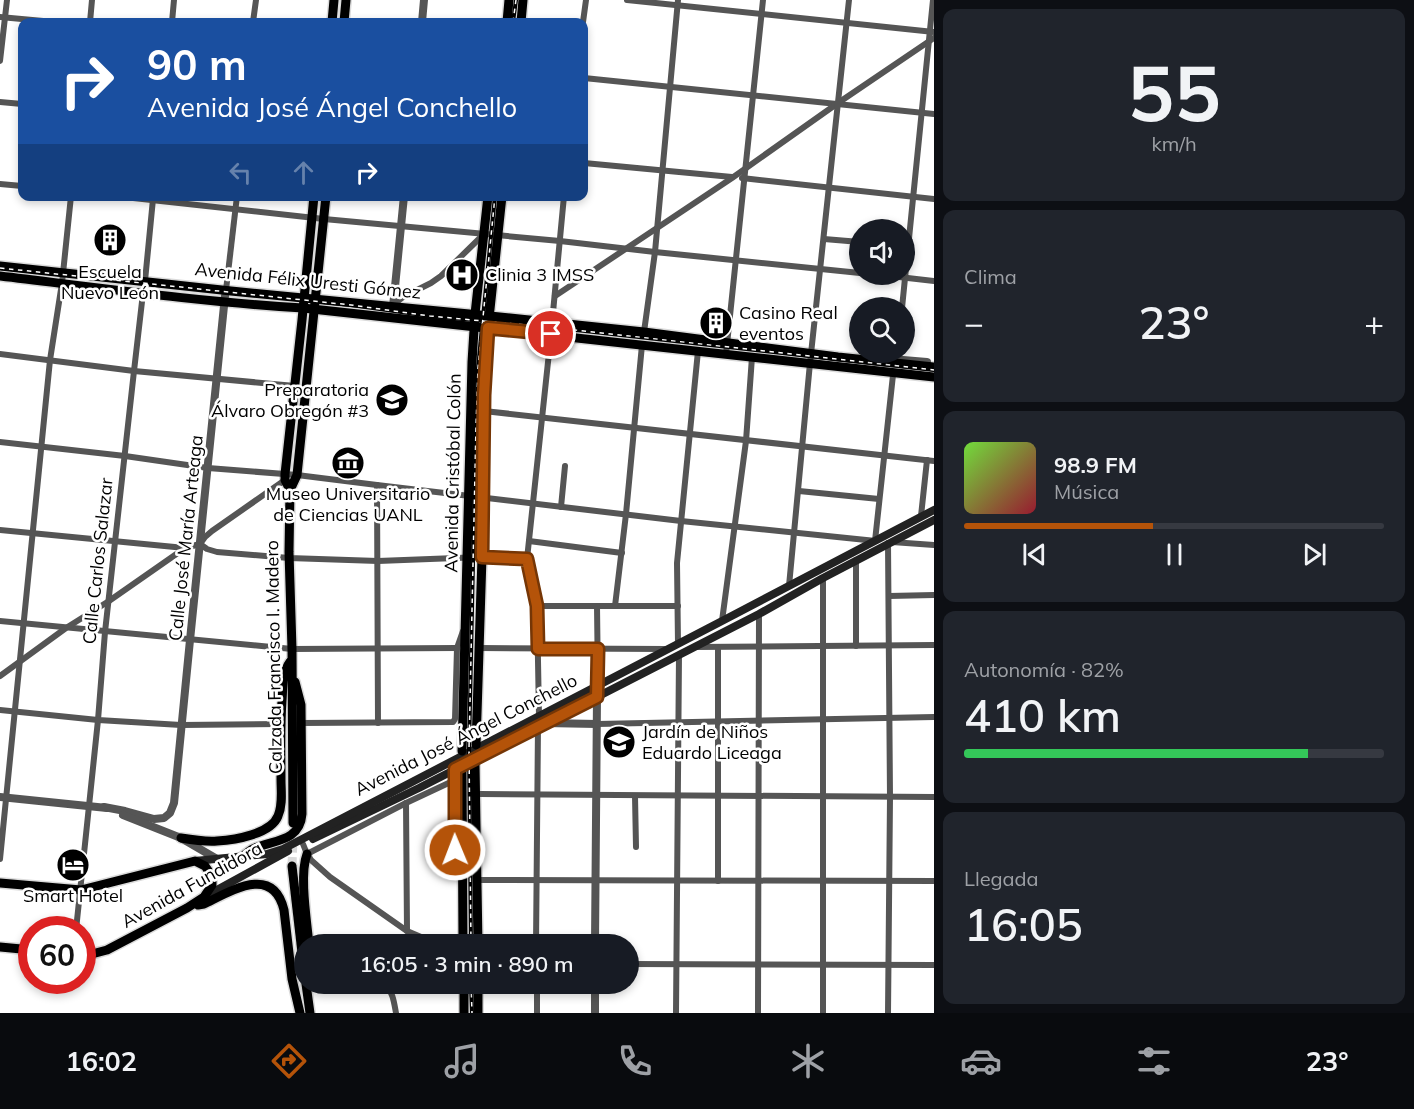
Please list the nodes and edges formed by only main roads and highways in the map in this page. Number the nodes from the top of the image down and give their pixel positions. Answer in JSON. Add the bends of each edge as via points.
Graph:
{"nodes":[{"id":1,"x":334,"y":0,"type":"edge"},
{"id":2,"x":346,"y":0,"type":"edge"},
{"id":3,"x":509,"y":0,"type":"edge"},
{"id":4,"x":523,"y":0,"type":"edge"},
{"id":5,"x":332,"y":18,"type":"edge"},
{"id":6,"x":344,"y":18,"type":"edge"},
{"id":7,"x":507,"y":18,"type":"edge"},
{"id":8,"x":521,"y":18,"type":"edge"},
{"id":9,"x":314,"y":201,"type":"edge"},
{"id":10,"x":326,"y":201,"type":"edge"},
{"id":11,"x":487,"y":201,"type":"edge"},
{"id":12,"x":501,"y":201,"type":"edge"},
{"id":13,"x":0,"y":266,"type":"edge"},
{"id":14,"x":0,"y":276,"type":"edge"},
{"id":15,"x":304,"y":303,"type":"junction"},
{"id":16,"x":315,"y":304,"type":"junction"},
{"id":17,"x":475,"y":314,"type":"junction"},
{"id":18,"x":490,"y":316,"type":"junction"},
{"id":19,"x":474,"y":327,"type":"junction"},
{"id":20,"x":488,"y":328,"type":"junction"},
{"id":21,"x":811,"y":358,"type":"junction"},
{"id":22,"x":878,"y":365,"type":"junction"},
{"id":23,"x":934,"y":365,"type":"edge"},
{"id":24,"x":934,"y":378,"type":"edge"},
{"id":25,"x":290,"y":490,"type":"junction"},
{"id":26,"x":934,"y":510,"type":"edge"},
{"id":27,"x":934,"y":519,"type":"edge"},
{"id":28,"x":669,"y":649,"type":"junction"},
{"id":29,"x":292,"y":655,"type":"junction"},
{"id":30,"x":679,"y":655,"type":"junction"},
{"id":31,"x":292,"y":675,"type":"junction"},
{"id":32,"x":540,"y":722,"type":"junction"},
{"id":33,"x":462,"y":751,"type":"dead end"},
{"id":34,"x":478,"y":752,"type":"junction"},
{"id":35,"x":459,"y":769,"type":"junction"},
{"id":36,"x":292,"y":823,"type":"dead end"},
{"id":37,"x":181,"y":838,"type":"road end"},
{"id":38,"x":305,"y":849,"type":"junction"},
{"id":39,"x":284,"y":854,"type":"joint"},
{"id":40,"x":243,"y":856,"type":"junction"},
{"id":41,"x":195,"y":861,"type":"junction"},
{"id":42,"x":292,"y":866,"type":"tunnel mouth"},
{"id":43,"x":463,"y":879,"type":"junction"},
{"id":44,"x":478,"y":880,"type":"junction"},
{"id":45,"x":0,"y":883,"type":"edge"},
{"id":46,"x":204,"y":897,"type":"junction"},
{"id":47,"x":187,"y":908,"type":"junction"},
{"id":48,"x":300,"y":934,"type":"edge"},
{"id":49,"x":308,"y":934,"type":"edge"},
{"id":50,"x":463,"y":934,"type":"edge"},
{"id":51,"x":478,"y":934,"type":"edge"},
{"id":52,"x":0,"y":947,"type":"edge"},
{"id":53,"x":18,"y":949,"type":"edge"},
{"id":54,"x":96,"y":953,"type":"edge"},
{"id":55,"x":307,"y":994,"type":"edge"},
{"id":56,"x":464,"y":994,"type":"edge"},
{"id":57,"x":478,"y":994,"type":"edge"},
{"id":58,"x":300,"y":1013,"type":"edge"},
{"id":59,"x":310,"y":1013,"type":"edge"},
{"id":60,"x":464,"y":1013,"type":"edge"},
{"id":61,"x":478,"y":1013,"type":"edge"}],
"edges":[{"from":1,"to":5,"type":"main road"},
{"from":2,"to":6,"type":"main road"},
{"from":3,"to":7,"type":"main road"},
{"from":4,"to":8,"type":"main road"},
{"from":9,"to":15,"type":"main road"},
{"from":10,"to":16,"type":"main road","name":"Calzada Francisco I. Madero"},
{"from":11,"to":17,"type":"main road","name":"Avenida Cristóbal Colón"},
{"from":12,"to":18,"type":"main road","name":"Avenida Cristóbal Colón"},
{"from":13,"to":15,"type":"main road","name":"Avenida Félix Uresti Gómez","via":[[226,290]]},
{"from":14,"to":15,"type":"main road","name":"Avenida Félix Uresti Gómez","via":[[225,302]]},
{"from":15,"to":16,"type":"main road","name":"Avenida Félix Uresti Gómez"},
{"from":15,"to":25,"type":"main road","name":"Calzada Francisco I. Madero","via":[[285,477]]},
{"from":16,"to":17,"type":"main road","name":"Avenida Félix Uresti Gómez"},
{"from":16,"to":19,"type":"main road","name":"Avenida Félix Uresti Gómez"},
{"from":16,"to":25,"type":"main road","name":"Calzada Francisco I. Madero","via":[[297,475]]},
{"from":17,"to":18,"type":"main road","name":"Avenida Félix Uresti Gómez"},
{"from":17,"to":19,"type":"main road","name":"Avenida Cristóbal Colón"},
{"from":18,"to":20,"type":"main road","name":"Avenida Cristóbal Colón"},
{"from":18,"to":21,"type":"main road","name":"Avenida Félix Uresti Gómez","via":[[644,332]]},
{"from":19,"to":20,"type":"main road","name":"Avenida Félix Uresti Gómez"},
{"from":19,"to":33,"type":"main road","name":"Avenida Cristóbal Colón"},
{"from":20,"to":21,"type":"main road","name":"Avenida Félix Uresti Gómez","via":[[752,357]]},
{"from":20,"to":34,"type":"main road","name":"Avenida Cristóbal Colón"},
{"from":21,"to":22,"type":"main road","name":"Avenida Félix Uresti Gómez","via":[[857,368]]},
{"from":21,"to":22,"type":"main road","name":"Avenida Félix Uresti Gómez","via":[[865,359]]},
{"from":22,"to":23,"type":"main road","name":"Avenida Félix Uresti Gómez"},
{"from":22,"to":24,"type":"main road","name":"Avenida Félix Uresti Gómez"},
{"from":25,"to":29,"type":"main road","name":"Calzada Francisco I. Madero"},
{"from":26,"to":28,"type":"main road","name":"Avenida José Ángel Conchello"},
{"from":27,"to":30,"type":"main road","name":"Avenida José Ángel Conchello"},
{"from":28,"to":30,"type":"main road"},
{"from":28,"to":32,"type":"main road","name":"Avenida José Ángel Conchello","via":[[598,685]]},
{"from":29,"to":31,"type":"main road","name":"Calzada Francisco I. Madero"},
{"from":29,"to":37,"type":"main road","via":[[285,673],[280,724],[280,812],[274,824],[254,834],[218,841]]},
{"from":30,"to":32,"type":"main road","name":"Avenida José Ángel Conchello"},
{"from":31,"to":36,"type":"main road","name":"Calzada Francisco I. Madero"},
{"from":31,"to":40,"type":"main road","via":[[300,699],[300,826],[280,841],[253,848]]},
{"from":32,"to":34,"type":"main road","name":"Avenida José Ángel Conchello"},
{"from":34,"to":35,"type":"main road","name":"Avenida José Ángel Conchello"},
{"from":34,"to":40,"type":"main road","name":"Avenida José Ángel Conchello","via":[[283,849]]},
{"from":34,"to":44,"type":"main road","name":"Avenida Cristóbal Colón"},
{"from":34,"to":44,"type":"main road"},
{"from":35,"to":38,"type":"main road","name":"Avenida José Ángel Conchello"},
{"from":35,"to":43,"type":"main road"},
{"from":35,"to":43,"type":"main road","via":[[455,780],[455,850]]},
{"from":38,"to":39,"type":"main road","name":"Avenida José Ángel Conchello"},
{"from":38,"to":49,"type":"main road"},
{"from":39,"to":46,"type":"main road","name":"Avenida Fundidora"},
{"from":40,"to":41,"type":"main road","name":"Avenida José Ángel Conchello"},
{"from":41,"to":45,"type":"main road","via":[[81,890]]},
{"from":41,"to":46,"type":"main road","via":[[212,876],[212,885]]},
{"from":42,"to":48,"type":"main road"},
{"from":43,"to":50,"type":"main road"},
{"from":44,"to":51,"type":"main road","name":"Avenida Cristóbal Colón"},
{"from":46,"to":47,"type":"main road","name":"Avenida Fundidora"},
{"from":47,"to":54,"type":"main road","name":"Avenida Fundidora"},
{"from":47,"to":58,"type":"main road","via":[[244,885],[272,888],[284,910],[291,979]]},
{"from":52,"to":53,"type":"main road"},
{"from":55,"to":59,"type":"main road"},
{"from":56,"to":60,"type":"main road"},
{"from":57,"to":61,"type":"main road"}]}
